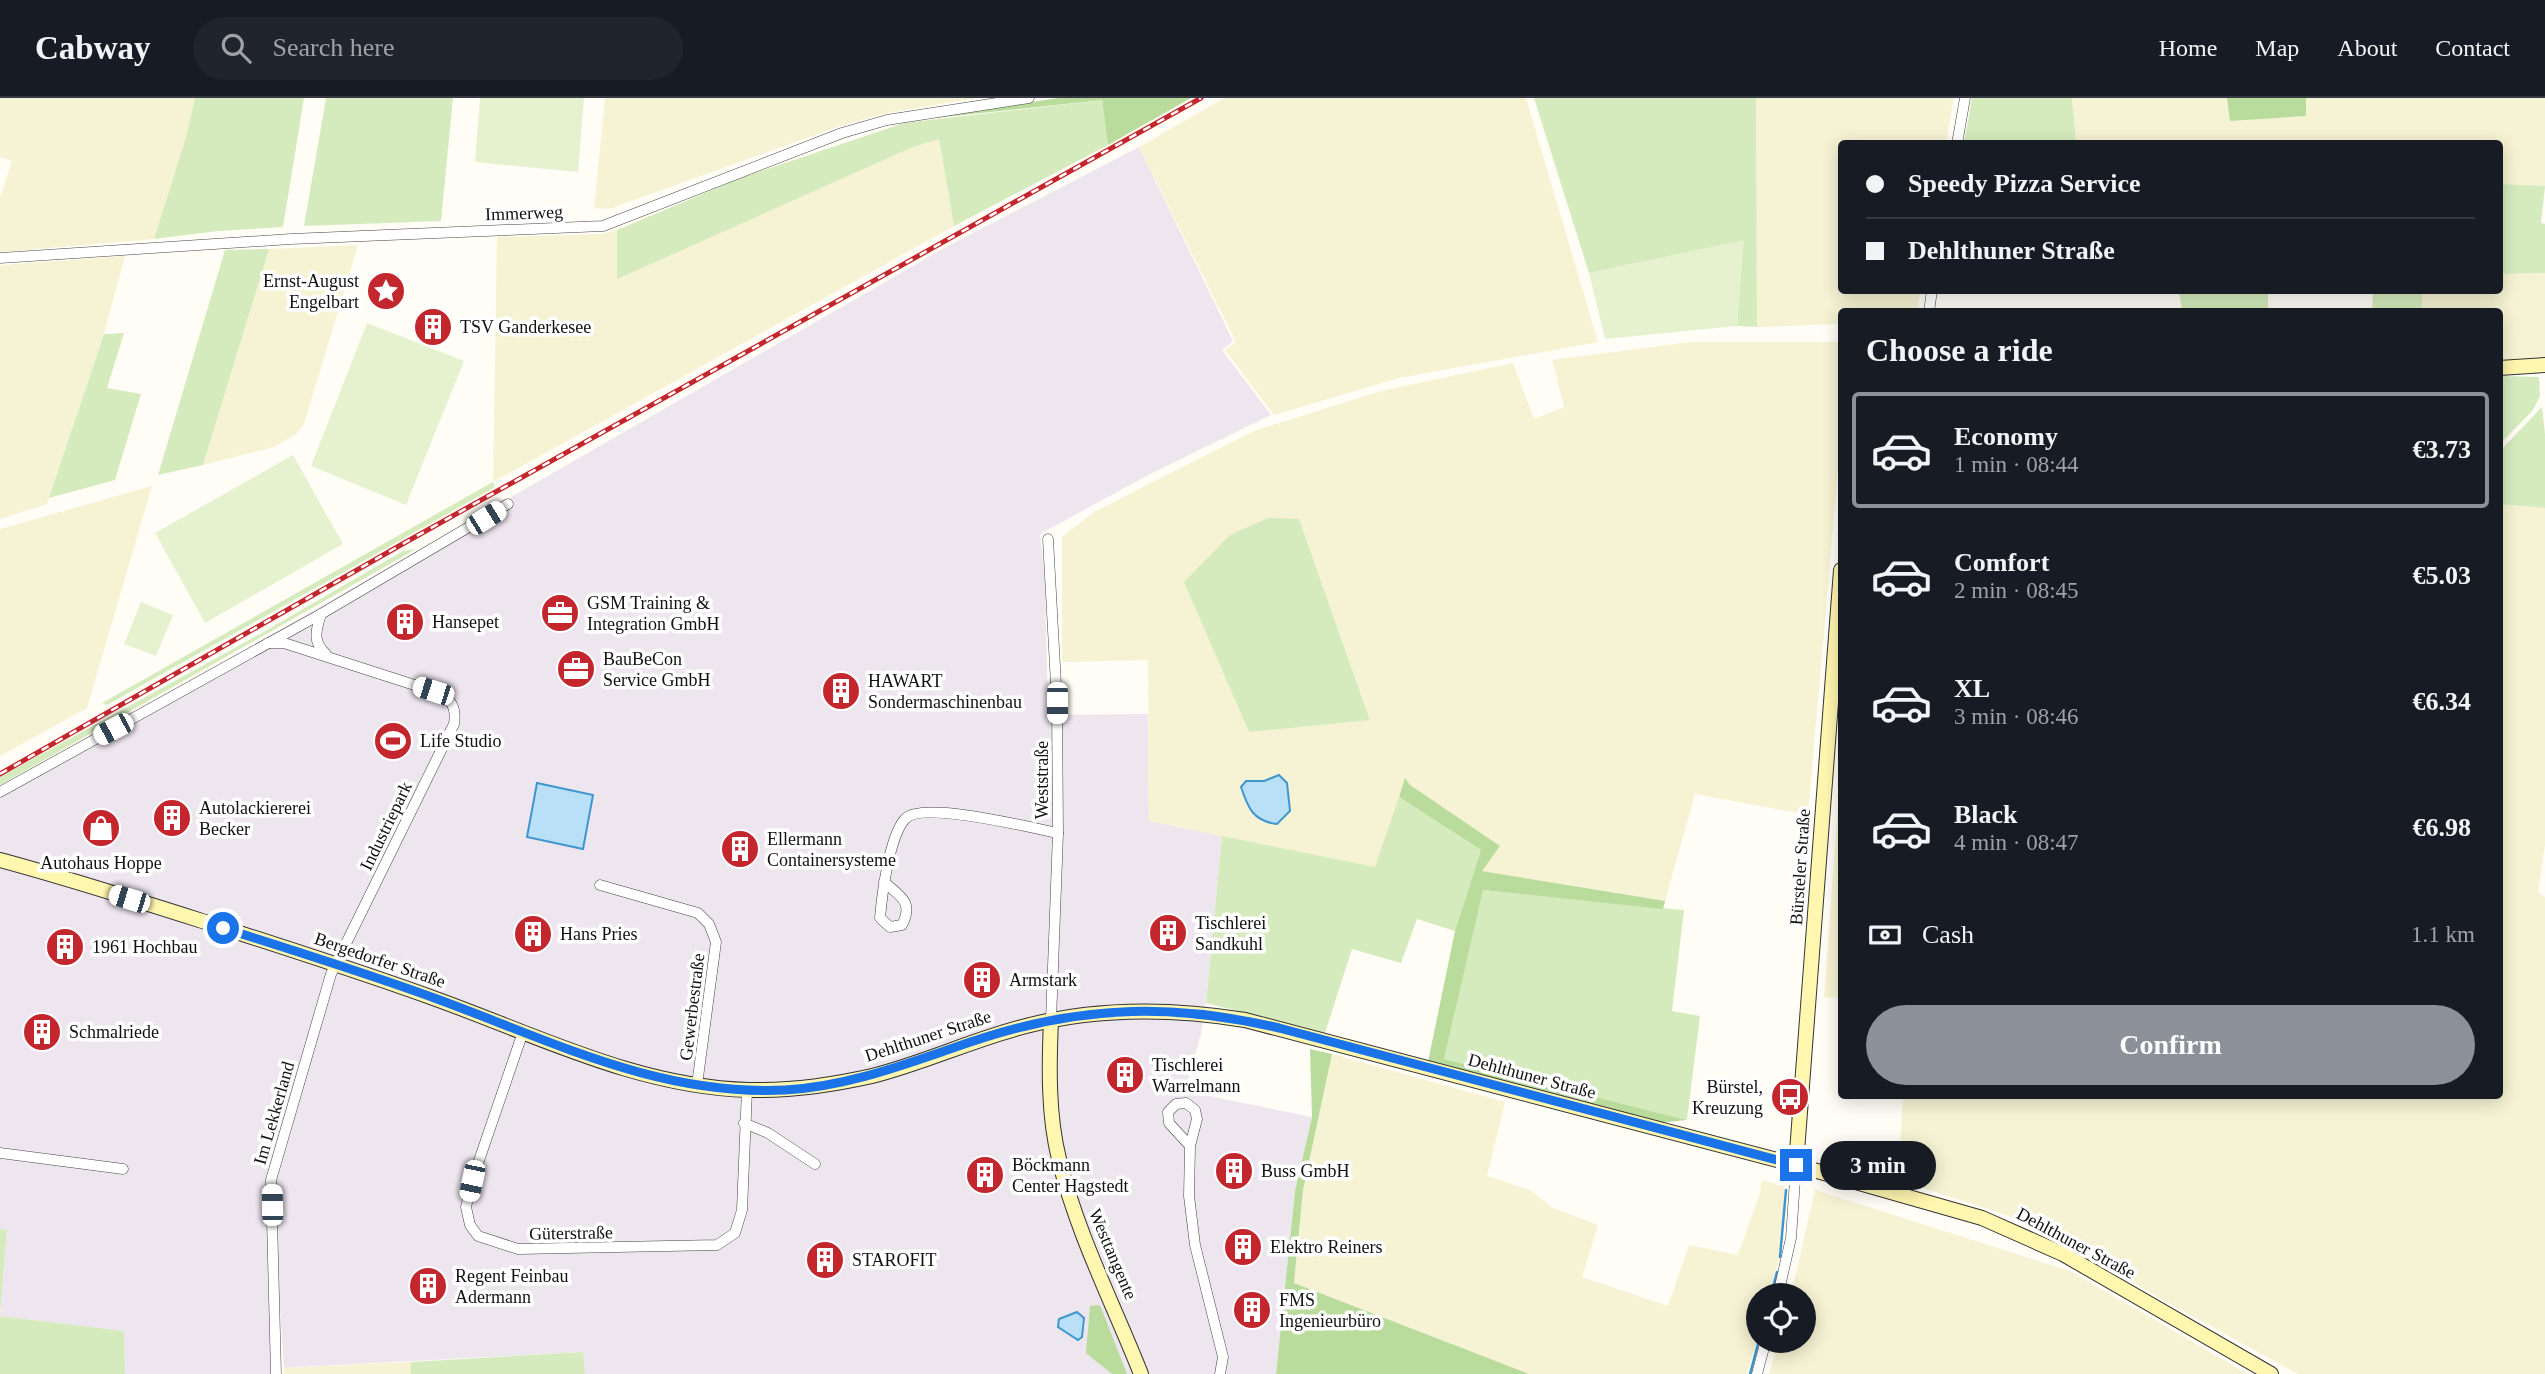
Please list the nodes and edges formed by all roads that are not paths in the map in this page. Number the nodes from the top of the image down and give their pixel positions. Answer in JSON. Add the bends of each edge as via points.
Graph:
{"nodes":[{"id":1,"x":1029,"y":98,"type":"edge"},
{"id":2,"x":1965,"y":98,"type":"edge"},
{"id":3,"x":1958,"y":140,"type":"edge"},
{"id":4,"x":0,"y":258,"type":"edge"},
{"id":5,"x":2545,"y":365,"type":"edge"},
{"id":6,"x":2503,"y":368,"type":"edge"},
{"id":7,"x":508,"y":504,"type":"dead end"},
{"id":8,"x":1048,"y":539,"type":"dead end"},
{"id":9,"x":1838,"y":610,"type":"edge"},
{"id":10,"x":321,"y":614,"type":"junction"},
{"id":11,"x":268,"y":643,"type":"junction"},
{"id":12,"x":332,"y":658,"type":"junction"},
{"id":13,"x":0,"y":792,"type":"edge"},
{"id":14,"x":1058,"y":833,"type":"junction"},
{"id":15,"x":0,"y":860,"type":"edge"},
{"id":16,"x":884,"y":882,"type":"dead end"},
{"id":17,"x":600,"y":885,"type":"dead end"},
{"id":18,"x":335,"y":964,"type":"junction"},
{"id":19,"x":1051,"y":1020,"type":"junction"},
{"id":20,"x":523,"y":1032,"type":"junction"},
{"id":21,"x":697,"y":1085,"type":"junction"},
{"id":22,"x":747,"y":1090,"type":"junction"},
{"id":23,"x":744,"y":1123,"type":"junction"},
{"id":24,"x":1190,"y":1146,"type":"dead end"},
{"id":25,"x":0,"y":1153,"type":"edge"},
{"id":26,"x":815,"y":1164,"type":"dead end"},
{"id":27,"x":1796,"y":1165,"type":"junction"},
{"id":28,"x":122,"y":1169,"type":"dead end"},
{"id":29,"x":1781,"y":1283,"type":"edge"},
{"id":30,"x":1763,"y":1353,"type":"edge"},
{"id":31,"x":275,"y":1359,"type":"junction"},
{"id":32,"x":261,"y":1361,"type":"dead end"},
{"id":33,"x":275,"y":1374,"type":"edge"},
{"id":34,"x":1141,"y":1374,"type":"edge"},
{"id":35,"x":1220,"y":1374,"type":"edge"},
{"id":36,"x":1757,"y":1374,"type":"edge"},
{"id":37,"x":2271,"y":1374,"type":"edge"}],
"edges":[{"from":1,"to":4,"type":"street","name":"Immerweg","via":[[887,120],[842,133],[603,226],[291,239]]},
{"from":2,"to":3,"type":"street"},
{"from":5,"to":6,"type":"street"},
{"from":7,"to":10,"type":"street"},
{"from":8,"to":14,"type":"street","name":"Weststraße"},
{"from":9,"to":27,"type":"street","name":"Bürsteler Straße"},
{"from":10,"to":11,"type":"street"},
{"from":10,"to":12,"type":"street","via":[[315,634],[318,647]]},
{"from":11,"to":12,"type":"street","name":"Industriepark","via":[[284,643]]},
{"from":11,"to":13,"type":"street"},
{"from":12,"to":18,"type":"street","name":"Industriepark","via":[[445,696],[456,713]]},
{"from":14,"to":16,"type":"street","via":[[989,819],[915,812],[897,834]]},
{"from":14,"to":19,"type":"street","name":"Weststraße"},
{"from":15,"to":18,"type":"street","name":"Bergedorfer Straße"},
{"from":17,"to":21,"type":"street","name":"Gewerbestraße","via":[[698,913],[709,924],[716,942]]},
{"from":18,"to":20,"type":"street","name":"Bergedorfer Straße"},
{"from":18,"to":31,"type":"street","name":"Im Lekkerland","via":[[271,1180]]},
{"from":19,"to":22,"type":"street","name":"Dehlthuner Straße","via":[[874,1075],[787,1090]]},
{"from":19,"to":27,"type":"street","name":"Dehlthuner Straße","via":[[1128,1010],[1245,1020]]},
{"from":19,"to":34,"type":"street","name":"Westtangente","via":[[1051,1106],[1058,1156],[1075,1217]]},
{"from":20,"to":21,"type":"street","name":"Bergedorfer Straße","via":[[615,1067]]},
{"from":20,"to":23,"type":"street","name":"Güterstraße","via":[[472,1181],[467,1207],[470,1225],[478,1236],[518,1249],[718,1245],[736,1233],[742,1210]]},
{"from":21,"to":22,"type":"street","name":"Bergedorfer Straße"},
{"from":22,"to":23,"type":"street","name":"Güterstraße"},
{"from":23,"to":26,"type":"street"},
{"from":24,"to":35,"type":"street","via":[[1194,1235],[1223,1357]]},
{"from":25,"to":28,"type":"street"},
{"from":27,"to":29,"type":"street","via":[[1791,1238]]},
{"from":27,"to":37,"type":"street","name":"Dehlthuner Straße","via":[[1970,1214],[2038,1241]]},
{"from":30,"to":36,"type":"street"},
{"from":31,"to":32,"type":"street"},
{"from":31,"to":33,"type":"street","name":"Im Lekkerland"}]}
